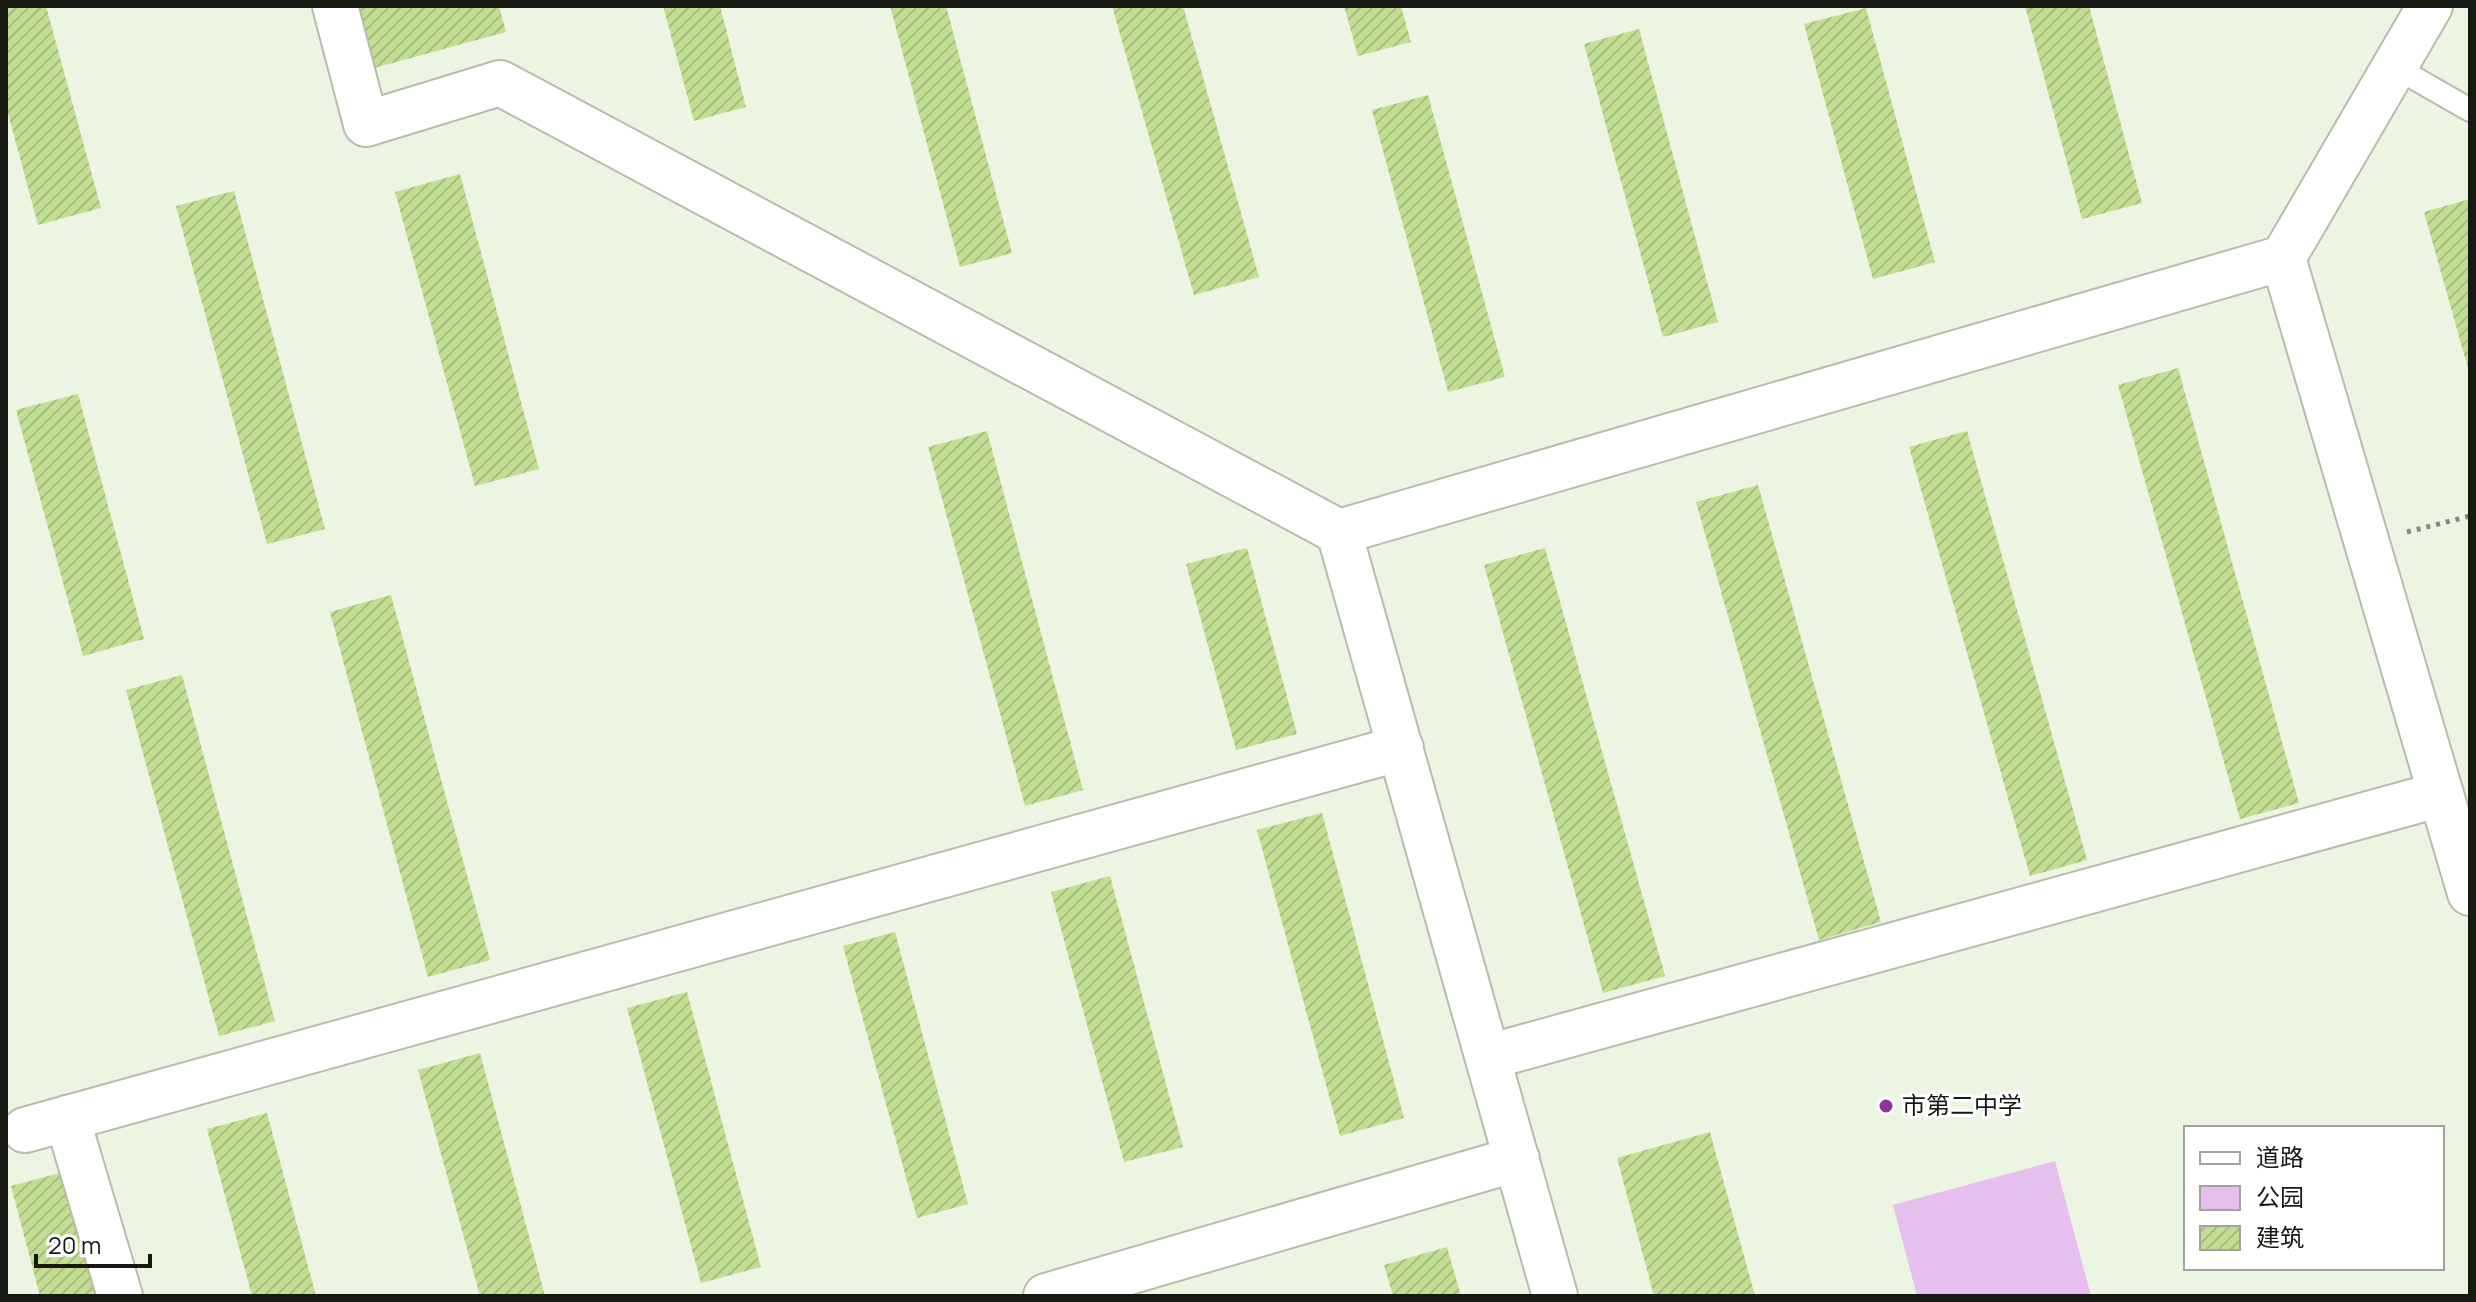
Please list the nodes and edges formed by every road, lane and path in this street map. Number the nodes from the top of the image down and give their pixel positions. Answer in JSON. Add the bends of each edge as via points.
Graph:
{"nodes":[{"id":1,"x":335,"y":6,"type":"edge"},
{"id":2,"x":2430,"y":6,"type":"edge"},
{"id":3,"x":2395,"y":67,"type":"junction"},
{"id":4,"x":2470,"y":110,"type":"edge"},
{"id":5,"x":2283,"y":258,"type":"junction"},
{"id":6,"x":2470,"y":516,"type":"edge"},
{"id":7,"x":1339,"y":532,"type":"junction"},
{"id":8,"x":2367,"y":542,"type":"junction"},
{"id":9,"x":1401,"y":748,"type":"junction"},
{"id":10,"x":2441,"y":794,"type":"junction"},
{"id":11,"x":2470,"y":893,"type":"edge"},
{"id":12,"x":1488,"y":1057,"type":"junction"},
{"id":13,"x":67,"y":1118,"type":"junction"},
{"id":14,"x":25,"y":1130,"type":"dead end"},
{"id":15,"x":1517,"y":1159,"type":"junction"},
{"id":16,"x":120,"y":1296,"type":"edge"},
{"id":17,"x":1046,"y":1296,"type":"edge"},
{"id":18,"x":1555,"y":1296,"type":"edge"}],
"edges":[{"from":1,"to":7,"type":"street","via":[[366,124],[500,83]]},
{"from":2,"to":3,"type":"street"},
{"from":3,"to":4,"type":"lane"},
{"from":3,"to":5,"type":"street"},
{"from":5,"to":7,"type":"street"},
{"from":5,"to":8,"type":"street"},
{"from":6,"to":8,"type":"path"},
{"from":7,"to":9,"type":"street"},
{"from":8,"to":10,"type":"street"},
{"from":9,"to":12,"type":"street"},
{"from":9,"to":13,"type":"street"},
{"from":10,"to":11,"type":"street"},
{"from":10,"to":12,"type":"street"},
{"from":12,"to":15,"type":"street"},
{"from":13,"to":14,"type":"street"},
{"from":13,"to":16,"type":"street"},
{"from":15,"to":17,"type":"street"},
{"from":15,"to":18,"type":"street"}]}
